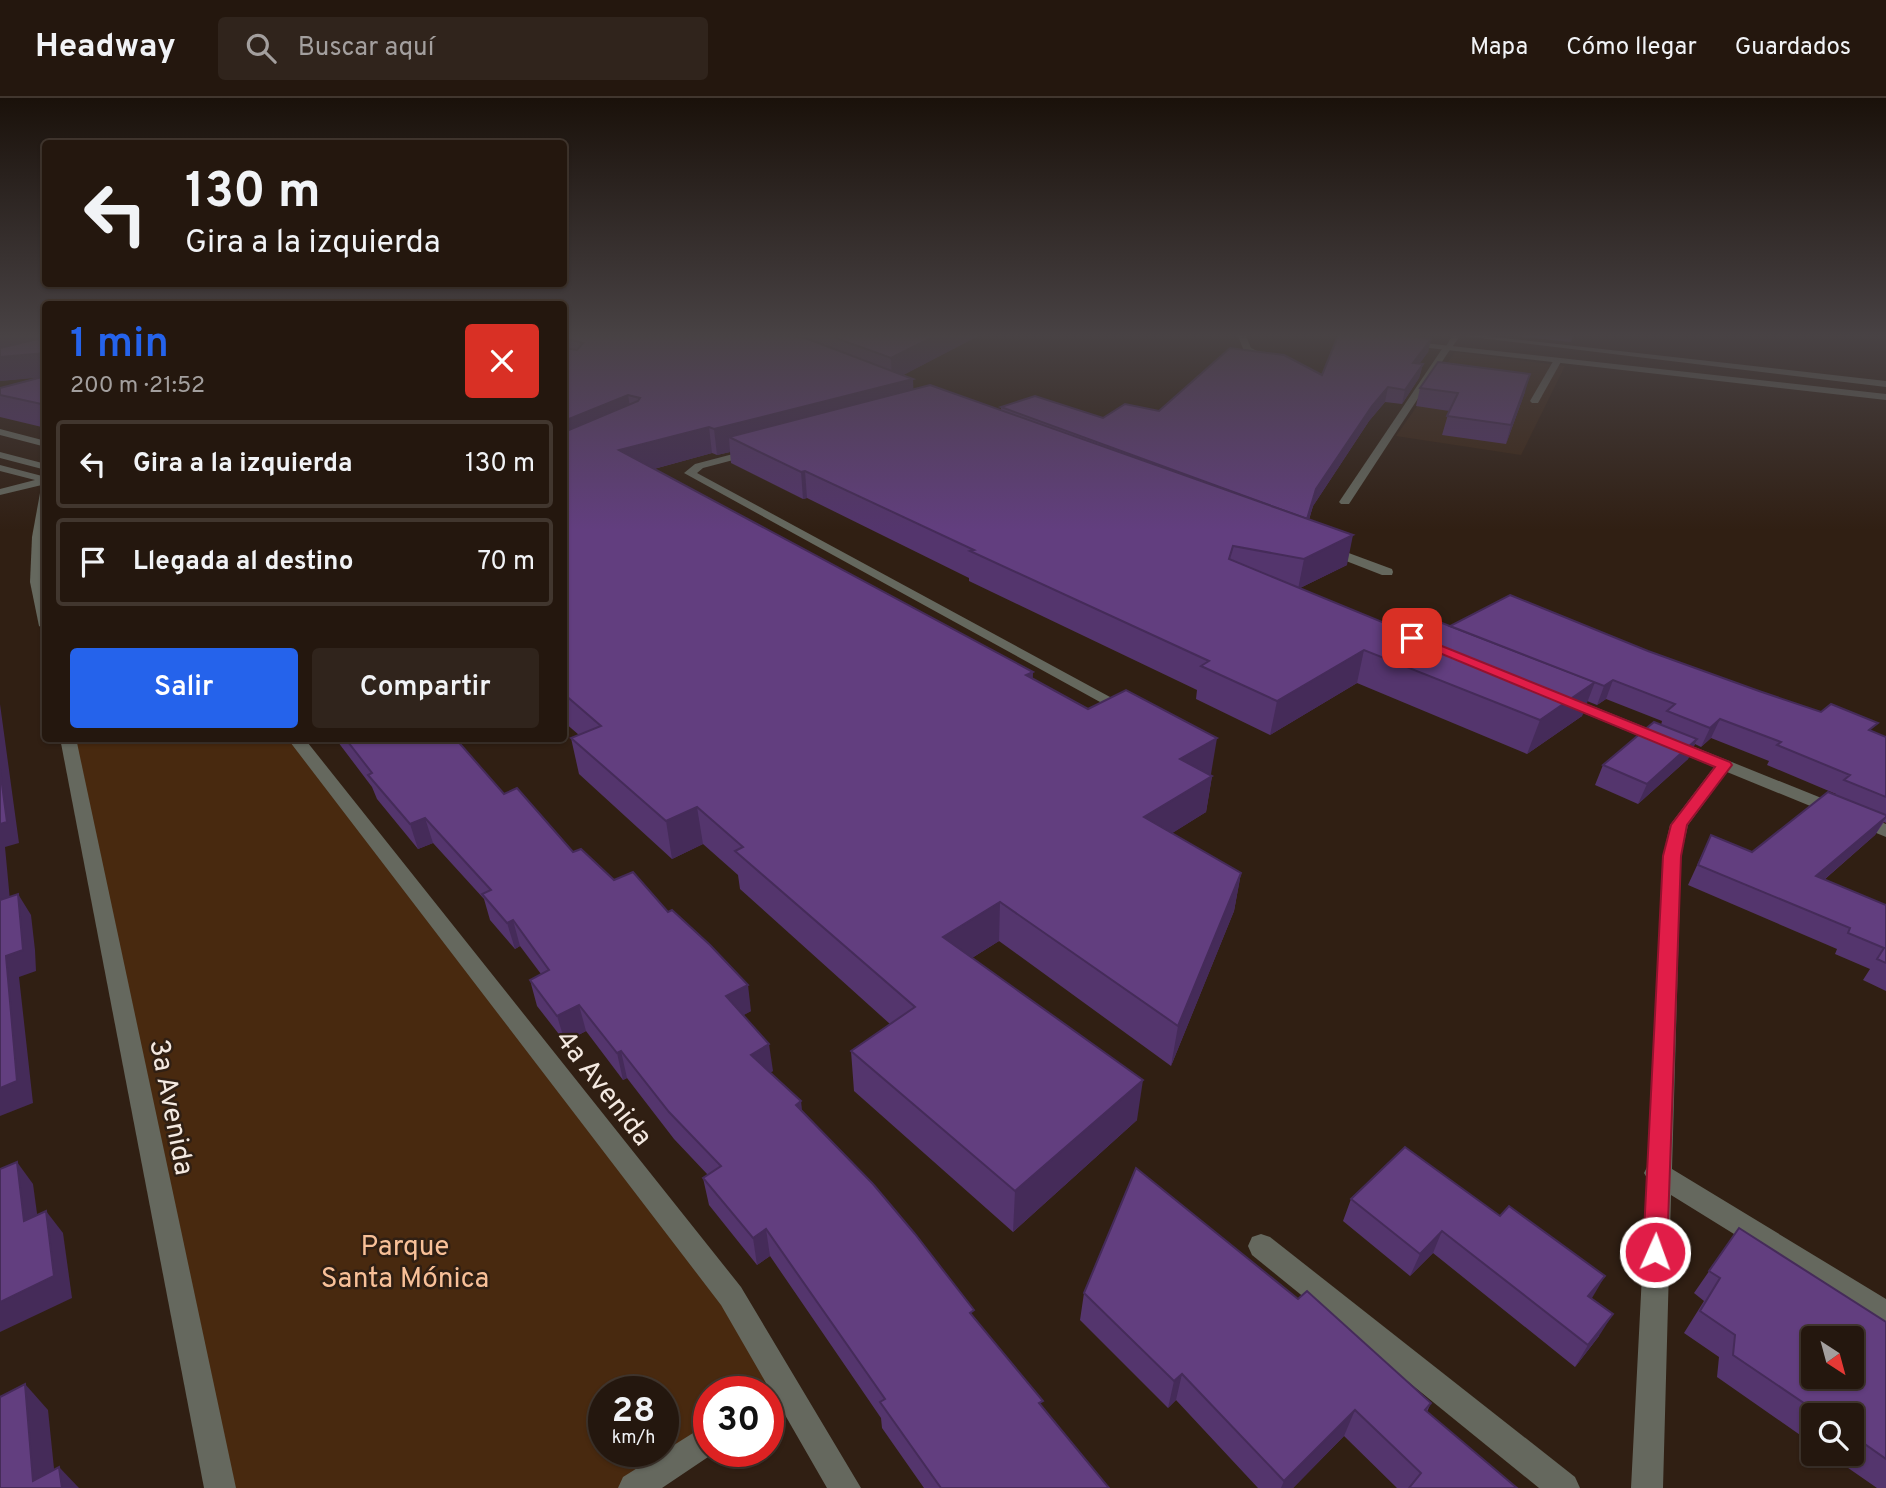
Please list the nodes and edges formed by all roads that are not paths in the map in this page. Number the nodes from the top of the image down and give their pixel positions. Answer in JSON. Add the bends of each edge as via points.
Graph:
{"nodes":[{"id":1,"x":1412,"y":401,"type":"edge"},
{"id":2,"x":0,"y":432,"type":"edge"},
{"id":3,"x":42,"y":443,"type":"edge"},
{"id":4,"x":763,"y":449,"type":"edge"},
{"id":5,"x":0,"y":455,"type":"edge"},
{"id":6,"x":42,"y":466,"type":"edge"},
{"id":7,"x":0,"y":468,"type":"edge"},
{"id":8,"x":42,"y":480,"type":"edge"},
{"id":9,"x":42,"y":482,"type":"edge"},
{"id":10,"x":0,"y":492,"type":"edge"},
{"id":11,"x":1345,"y":502,"type":"dead end"},
{"id":12,"x":42,"y":515,"type":"edge"},
{"id":13,"x":1310,"y":543,"type":"edge"},
{"id":14,"x":1387,"y":572,"type":"dead end"},
{"id":15,"x":41,"y":581,"type":"edge"},
{"id":16,"x":1550,"y":694,"type":"edge"},
{"id":17,"x":1142,"y":719,"type":"edge"},
{"id":18,"x":69,"y":742,"type":"edge"},
{"id":19,"x":298,"y":742,"type":"edge"},
{"id":20,"x":1724,"y":765,"type":"junction"},
{"id":21,"x":1886,"y":831,"type":"edge"},
{"id":22,"x":1657,"y":1173,"type":"junction"},
{"id":23,"x":1261,"y":1246,"type":"dead end"},
{"id":24,"x":1886,"y":1315,"type":"edge"},
{"id":25,"x":769,"y":1376,"type":"edge"},
{"id":26,"x":784,"y":1403,"type":"edge"},
{"id":27,"x":693,"y":1449,"type":"edge"},
{"id":28,"x":220,"y":1488,"type":"edge"},
{"id":29,"x":634,"y":1488,"type":"edge"},
{"id":30,"x":845,"y":1488,"type":"edge"},
{"id":31,"x":1564,"y":1488,"type":"edge"},
{"id":32,"x":1647,"y":1488,"type":"edge"}],
"edges":[{"from":1,"to":11,"type":"street"},
{"from":2,"to":3,"type":"street"},
{"from":4,"to":17,"type":"street","via":[[699,466],[690,473]]},
{"from":5,"to":6,"type":"street"},
{"from":7,"to":8,"type":"street"},
{"from":9,"to":10,"type":"street"},
{"from":12,"to":15,"type":"street","via":[[38,537]]},
{"from":13,"to":14,"type":"street"},
{"from":16,"to":20,"type":"street"},
{"from":18,"to":28,"type":"street","name":"3a Avenida"},
{"from":19,"to":25,"type":"street","name":"4a Avenida","via":[[731,1296]]},
{"from":20,"to":21,"type":"street"},
{"from":20,"to":22,"type":"street","via":[[1679,825],[1672,856]]},
{"from":22,"to":24,"type":"street"},
{"from":22,"to":32,"type":"street"},
{"from":23,"to":31,"type":"street"},
{"from":26,"to":30,"type":"street","name":"4a Avenida"},
{"from":27,"to":29,"type":"street"}]}
